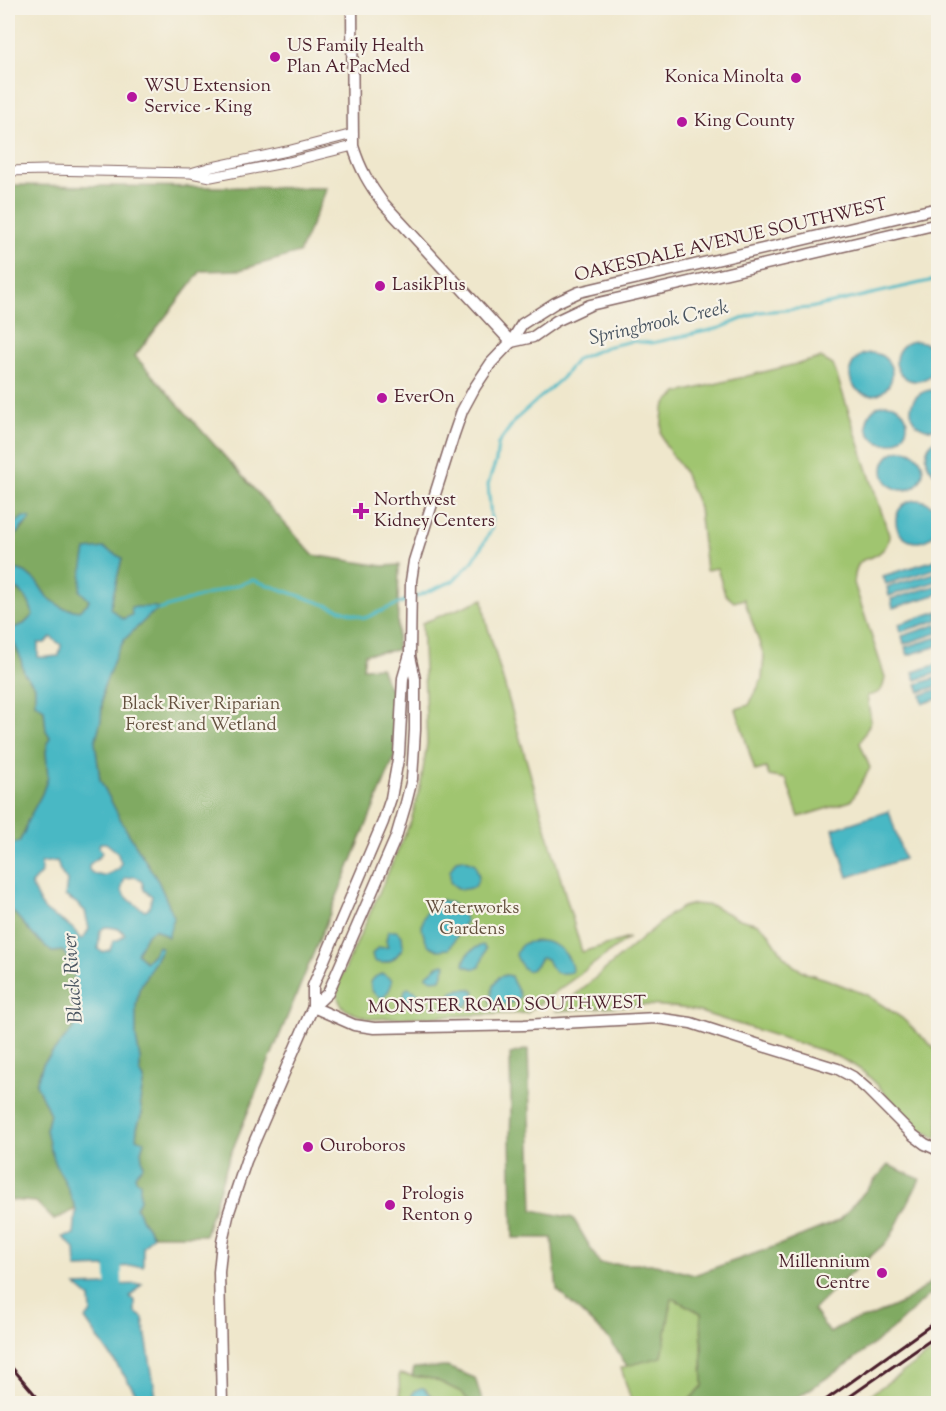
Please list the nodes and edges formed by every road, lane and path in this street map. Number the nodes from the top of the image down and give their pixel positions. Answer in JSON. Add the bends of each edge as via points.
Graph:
{"nodes":[{"id":1,"x":352,"y":8,"type":"edge"},
{"id":2,"x":353,"y":134,"type":"junction"},
{"id":3,"x":353,"y":146,"type":"junction"},
{"id":4,"x":8,"y":171,"type":"edge"},
{"id":5,"x":191,"y":173,"type":"junction"},
{"id":6,"x":939,"y":208,"type":"edge"},
{"id":7,"x":920,"y":214,"type":"junction"},
{"id":8,"x":939,"y":217,"type":"edge"},
{"id":9,"x":939,"y":224,"type":"edge"},
{"id":10,"x":761,"y":249,"type":"junction"},
{"id":11,"x":661,"y":288,"type":"junction"},
{"id":12,"x":511,"y":342,"type":"junction"},
{"id":13,"x":410,"y":654,"type":"junction"},
{"id":14,"x":314,"y":1007,"type":"junction"},
{"id":15,"x":939,"y":1150,"type":"edge"},
{"id":16,"x":222,"y":1404,"type":"edge"}],
"edges":[{"from":1,"to":2,"type":"street"},
{"from":2,"to":3,"type":"street"},
{"from":2,"to":5,"type":"street"},
{"from":3,"to":5,"type":"street","via":[[211,177]]},
{"from":3,"to":12,"type":"street","via":[[360,167],[383,203]]},
{"from":4,"to":5,"type":"street"},
{"from":6,"to":7,"type":"street","name":"OAKESDALE AVENUE SOUTHWEST"},
{"from":7,"to":8,"type":"street"},
{"from":7,"to":10,"type":"street","name":"OAKESDALE AVENUE SOUTHWEST"},
{"from":9,"to":11,"type":"street","name":"OAKESDALE AVENUE SOUTHWEST"},
{"from":10,"to":11,"type":"street","via":[[745,262],[674,279]]},
{"from":10,"to":12,"type":"street","name":"OAKESDALE AVENUE SOUTHWEST","via":[[579,292],[522,324]]},
{"from":11,"to":12,"type":"street","name":"OAKESDALE AVENUE SOUTHWEST","via":[[590,305],[533,337]]},
{"from":12,"to":13,"type":"street","name":"OAKESDALE AVENUE SOUTHWEST","via":[[475,387],[454,434],[414,561]]},
{"from":13,"to":14,"type":"street","name":"OAKESDALE AVENUE SOUTHWEST","via":[[402,678],[399,754],[391,798],[313,986]]},
{"from":13,"to":14,"type":"street","via":[[415,679],[413,769],[400,826],[328,993]]},
{"from":14,"to":15,"type":"street","name":"MONSTER ROAD SOUTHWEST","via":[[345,1022],[374,1028],[656,1018],[691,1023],[838,1069],[867,1089],[913,1135]]},
{"from":14,"to":16,"type":"street","via":[[246,1161],[227,1217],[219,1272]]}]}
